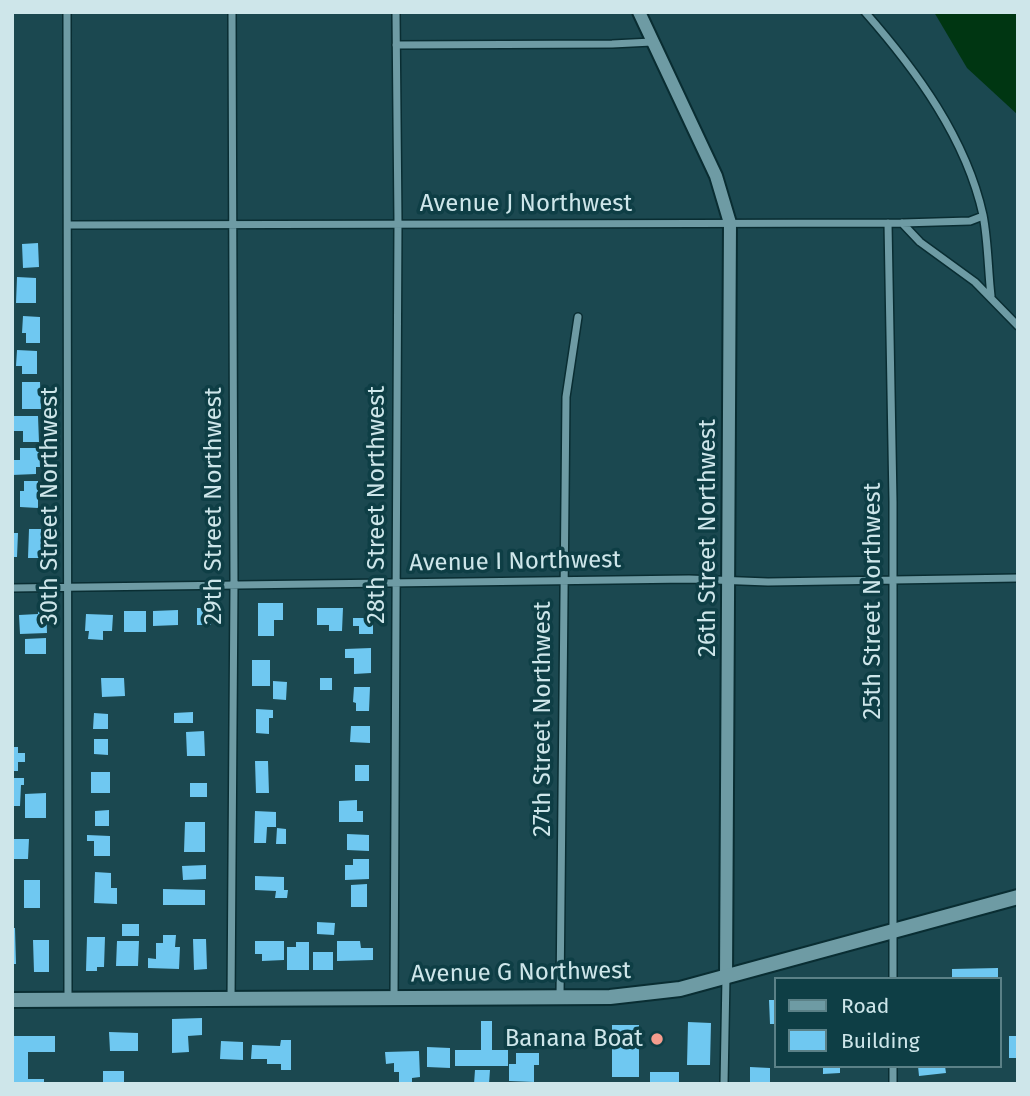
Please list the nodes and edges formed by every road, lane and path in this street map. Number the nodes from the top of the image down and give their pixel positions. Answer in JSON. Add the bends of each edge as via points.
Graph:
{"nodes":[{"id":1,"x":67,"y":12,"type":"edge"},
{"id":2,"x":232,"y":12,"type":"edge"},
{"id":3,"x":396,"y":12,"type":"edge"},
{"id":4,"x":639,"y":12,"type":"edge"},
{"id":5,"x":865,"y":12,"type":"edge"},
{"id":6,"x":652,"y":41,"type":"junction"},
{"id":7,"x":396,"y":45,"type":"junction"},
{"id":8,"x":983,"y":216,"type":"junction"},
{"id":9,"x":398,"y":223,"type":"junction"},
{"id":10,"x":730,"y":223,"type":"junction"},
{"id":11,"x":888,"y":223,"type":"junction"},
{"id":12,"x":902,"y":223,"type":"junction"},
{"id":13,"x":233,"y":224,"type":"junction"},
{"id":14,"x":68,"y":225,"type":"junction"},
{"id":15,"x":990,"y":296,"type":"junction"},
{"id":16,"x":578,"y":317,"type":"dead end"},
{"id":17,"x":1018,"y":326,"type":"edge"},
{"id":18,"x":1018,"y":578,"type":"edge"},
{"id":19,"x":892,"y":580,"type":"junction"},
{"id":20,"x":563,"y":581,"type":"junction"},
{"id":21,"x":728,"y":582,"type":"junction"},
{"id":22,"x":397,"y":583,"type":"junction"},
{"id":23,"x":234,"y":585,"type":"junction"},
{"id":24,"x":69,"y":586,"type":"junction"},
{"id":25,"x":12,"y":587,"type":"edge"},
{"id":26,"x":1018,"y":897,"type":"edge"},
{"id":27,"x":892,"y":931,"type":"junction"},
{"id":28,"x":726,"y":976,"type":"junction"},
{"id":29,"x":893,"y":977,"type":"edge"},
{"id":30,"x":560,"y":996,"type":"junction"},
{"id":31,"x":394,"y":997,"type":"junction"},
{"id":32,"x":68,"y":999,"type":"junction"},
{"id":33,"x":12,"y":1000,"type":"edge"},
{"id":34,"x":231,"y":1000,"type":"junction"},
{"id":35,"x":724,"y":1084,"type":"edge"}],
"edges":[{"from":1,"to":14,"type":"street","name":"30th Street Northwest"},
{"from":2,"to":13,"type":"street","name":"29th Street Northwest"},
{"from":3,"to":7,"type":"street","name":"28th Street Northwest"},
{"from":4,"to":6,"type":"street","name":"26th Street Northwest"},
{"from":5,"to":8,"type":"street","via":[[939,109]]},
{"from":6,"to":7,"type":"street"},
{"from":6,"to":10,"type":"street","name":"26th Street Northwest","via":[[716,176]]},
{"from":7,"to":9,"type":"street","name":"28th Street Northwest"},
{"from":8,"to":12,"type":"street","name":"Avenue J Northwest","via":[[970,221]]},
{"from":8,"to":15,"type":"street"},
{"from":9,"to":10,"type":"street","name":"Avenue J Northwest"},
{"from":9,"to":13,"type":"street","name":"Avenue J Northwest"},
{"from":9,"to":22,"type":"street","name":"28th Street Northwest"},
{"from":10,"to":11,"type":"street","name":"Avenue J Northwest"},
{"from":10,"to":21,"type":"street","name":"26th Street Northwest"},
{"from":11,"to":12,"type":"street","name":"Avenue J Northwest"},
{"from":11,"to":19,"type":"street","name":"25th Street Northwest"},
{"from":12,"to":15,"type":"street"},
{"from":13,"to":14,"type":"street","name":"Avenue J Northwest"},
{"from":13,"to":23,"type":"street","name":"29th Street Northwest"},
{"from":14,"to":24,"type":"street","name":"30th Street Northwest"},
{"from":15,"to":17,"type":"street"},
{"from":16,"to":20,"type":"street","name":"27th Street Northwest","via":[[566,397]]},
{"from":18,"to":19,"type":"street","name":"Avenue I Northwest"},
{"from":19,"to":21,"type":"street","name":"Avenue I Northwest"},
{"from":19,"to":27,"type":"street","name":"25th Street Northwest"},
{"from":20,"to":21,"type":"street","name":"Avenue I Northwest"},
{"from":20,"to":22,"type":"street","name":"Avenue I Northwest"},
{"from":20,"to":30,"type":"street","name":"27th Street Northwest"},
{"from":21,"to":28,"type":"street","name":"26th Street Northwest"},
{"from":22,"to":23,"type":"street","name":"Avenue I Northwest"},
{"from":22,"to":31,"type":"street","name":"28th Street Northwest"},
{"from":23,"to":24,"type":"street","name":"Avenue I Northwest"},
{"from":23,"to":34,"type":"street","name":"29th Street Northwest"},
{"from":24,"to":25,"type":"street","name":"Avenue I Northwest"},
{"from":24,"to":32,"type":"street","name":"30th Street Northwest"},
{"from":26,"to":27,"type":"main road","name":"Avenue G Northwest"},
{"from":27,"to":28,"type":"main road","name":"Avenue G Northwest"},
{"from":27,"to":29,"type":"street","name":"25th Street Northwest"},
{"from":28,"to":30,"type":"main road","name":"Avenue G Northwest","via":[[645,995]]},
{"from":28,"to":35,"type":"street","name":"26th Street Northwest"},
{"from":30,"to":31,"type":"main road","name":"Avenue G Northwest"},
{"from":31,"to":34,"type":"main road","name":"Avenue G Northwest"},
{"from":32,"to":33,"type":"main road","name":"Avenue G Northwest"},
{"from":32,"to":34,"type":"main road","name":"Avenue G Northwest"}]}
